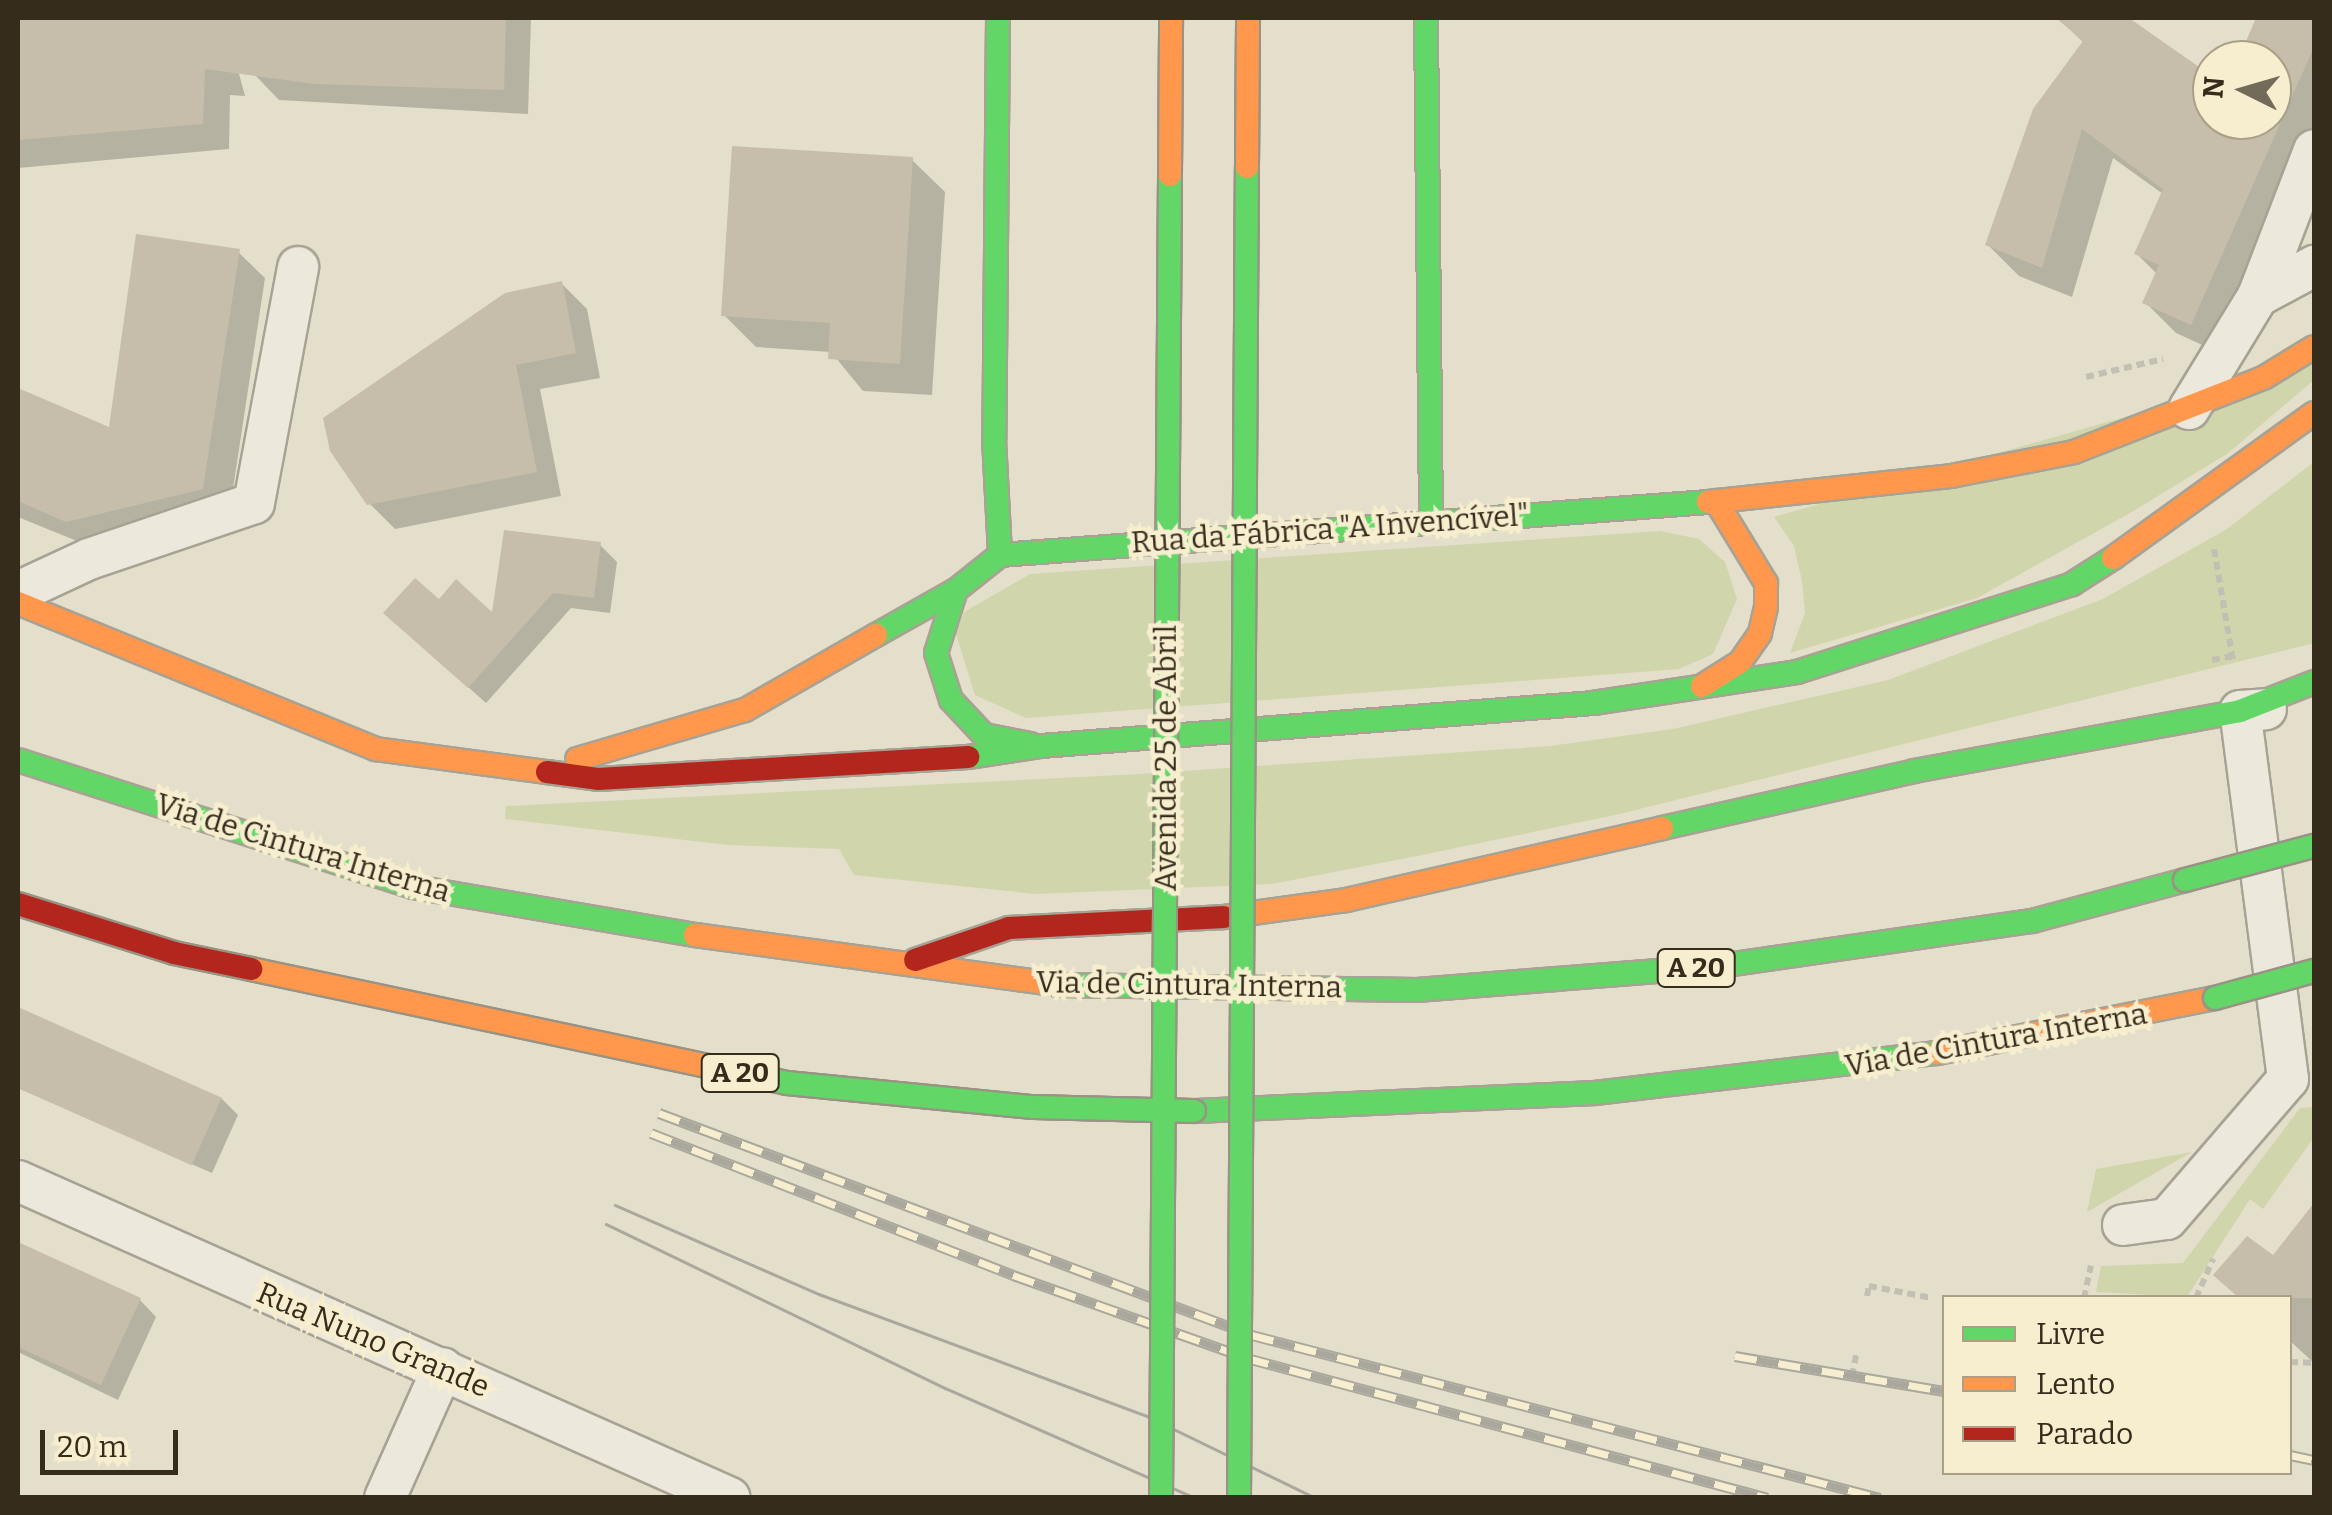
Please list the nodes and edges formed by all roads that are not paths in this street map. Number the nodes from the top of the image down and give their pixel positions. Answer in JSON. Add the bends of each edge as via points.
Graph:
{"nodes":[{"id":1,"x":998,"y":18,"type":"edge"},
{"id":2,"x":1171,"y":18,"type":"edge"},
{"id":3,"x":1248,"y":18,"type":"edge"},
{"id":4,"x":1426,"y":18,"type":"edge"},
{"id":5,"x":2314,"y":150,"type":"edge"},
{"id":6,"x":2314,"y":266,"type":"edge"},
{"id":7,"x":298,"y":267,"type":"dead end"},
{"id":8,"x":2258,"y":296,"type":"junction"},
{"id":9,"x":2314,"y":348,"type":"edge"},
{"id":10,"x":2189,"y":409,"type":"junction"},
{"id":11,"x":2314,"y":414,"type":"edge"},
{"id":12,"x":1716,"y":501,"type":"junction"},
{"id":13,"x":1431,"y":522,"type":"junction"},
{"id":14,"x":1000,"y":555,"type":"junction"},
{"id":15,"x":956,"y":590,"type":"junction"},
{"id":16,"x":18,"y":592,"type":"edge"},
{"id":17,"x":18,"y":603,"type":"edge"},
{"id":18,"x":2314,"y":682,"type":"edge"},
{"id":19,"x":1698,"y":689,"type":"junction"},
{"id":20,"x":2314,"y":706,"type":"edge"},
{"id":21,"x":2240,"y":710,"type":"junction"},
{"id":22,"x":1040,"y":746,"type":"junction"},
{"id":23,"x":18,"y":760,"type":"edge"},
{"id":24,"x":546,"y":768,"type":"junction"},
{"id":25,"x":2314,"y":846,"type":"edge"},
{"id":26,"x":18,"y":904,"type":"edge"},
{"id":27,"x":908,"y":962,"type":"junction"},
{"id":28,"x":2314,"y":971,"type":"edge"},
{"id":29,"x":18,"y":1181,"type":"edge"},
{"id":30,"x":2123,"y":1226,"type":"dead end"},
{"id":31,"x":443,"y":1368,"type":"junction"},
{"id":32,"x":385,"y":1498,"type":"edge"},
{"id":33,"x":730,"y":1498,"type":"edge"},
{"id":34,"x":1161,"y":1498,"type":"edge"},
{"id":35,"x":1238,"y":1498,"type":"edge"}],
"edges":[{"from":1,"to":14,"type":"main road","via":[[994,439]]},
{"from":2,"to":34,"type":"main road","name":"Avenida 25 de Abril","bridge":true},
{"from":3,"to":35,"type":"main road","bridge":true},
{"from":4,"to":13,"type":"main road"},
{"from":5,"to":8,"type":"street"},
{"from":6,"to":8,"type":"street"},
{"from":7,"to":16,"type":"street","via":[[254,503],[89,559]]},
{"from":8,"to":10,"type":"street"},
{"from":9,"to":10,"type":"main road","name":"Rua da Fábrica \"A Invencível\""},
{"from":10,"to":12,"type":"main road","name":"Rua da Fábrica \"A Invencível\"","via":[[2074,452],[2014,466]]},
{"from":11,"to":19,"type":"main road","via":[[2072,584],[1797,672]]},
{"from":12,"to":13,"type":"main road","name":"Rua da Fábrica \"A Invencível\""},
{"from":12,"to":19,"type":"main road","via":[[1766,582],[1766,607],[1760,634],[1740,662]]},
{"from":13,"to":14,"type":"main road","name":"Rua da Fábrica \"A Invencível\""},
{"from":14,"to":15,"type":"main road"},
{"from":15,"to":22,"type":"main road","via":[[936,652],[952,700],[984,735]]},
{"from":15,"to":24,"type":"main road","via":[[745,710]]},
{"from":17,"to":24,"type":"main road","via":[[376,749]]},
{"from":18,"to":21,"type":"main road"},
{"from":19,"to":22,"type":"main road","via":[[1388,721]]},
{"from":20,"to":21,"type":"street"},
{"from":21,"to":27,"type":"main road","via":[[1914,771],[1346,900],[1211,919],[1009,928]]},
{"from":21,"to":30,"type":"street","via":[[2288,1079],[2167,1219]]},
{"from":22,"to":24,"type":"main road","via":[[945,762],[598,780]]},
{"from":23,"to":27,"type":"main road","name":"Via de Cintura Interna","number":"A 20","via":[[414,887],[617,924]]},
{"from":25,"to":27,"type":"main road","name":"Via de Cintura Interna","number":"A 20","bridge":true,"via":[[2032,920],[1712,967],[1417,990],[1198,989],[1047,985]]},
{"from":26,"to":28,"type":"main road","name":"Via de Cintura Interna","number":"A 20","bridge":true,"via":[[174,953],[787,1082],[1033,1108],[1194,1111],[1595,1092],[1822,1071],[2049,1035]]},
{"from":29,"to":31,"type":"street","name":"Rua Nuno Grande"},
{"from":31,"to":32,"type":"street"},
{"from":31,"to":33,"type":"street","name":"Rua Nuno Grande"}]}
